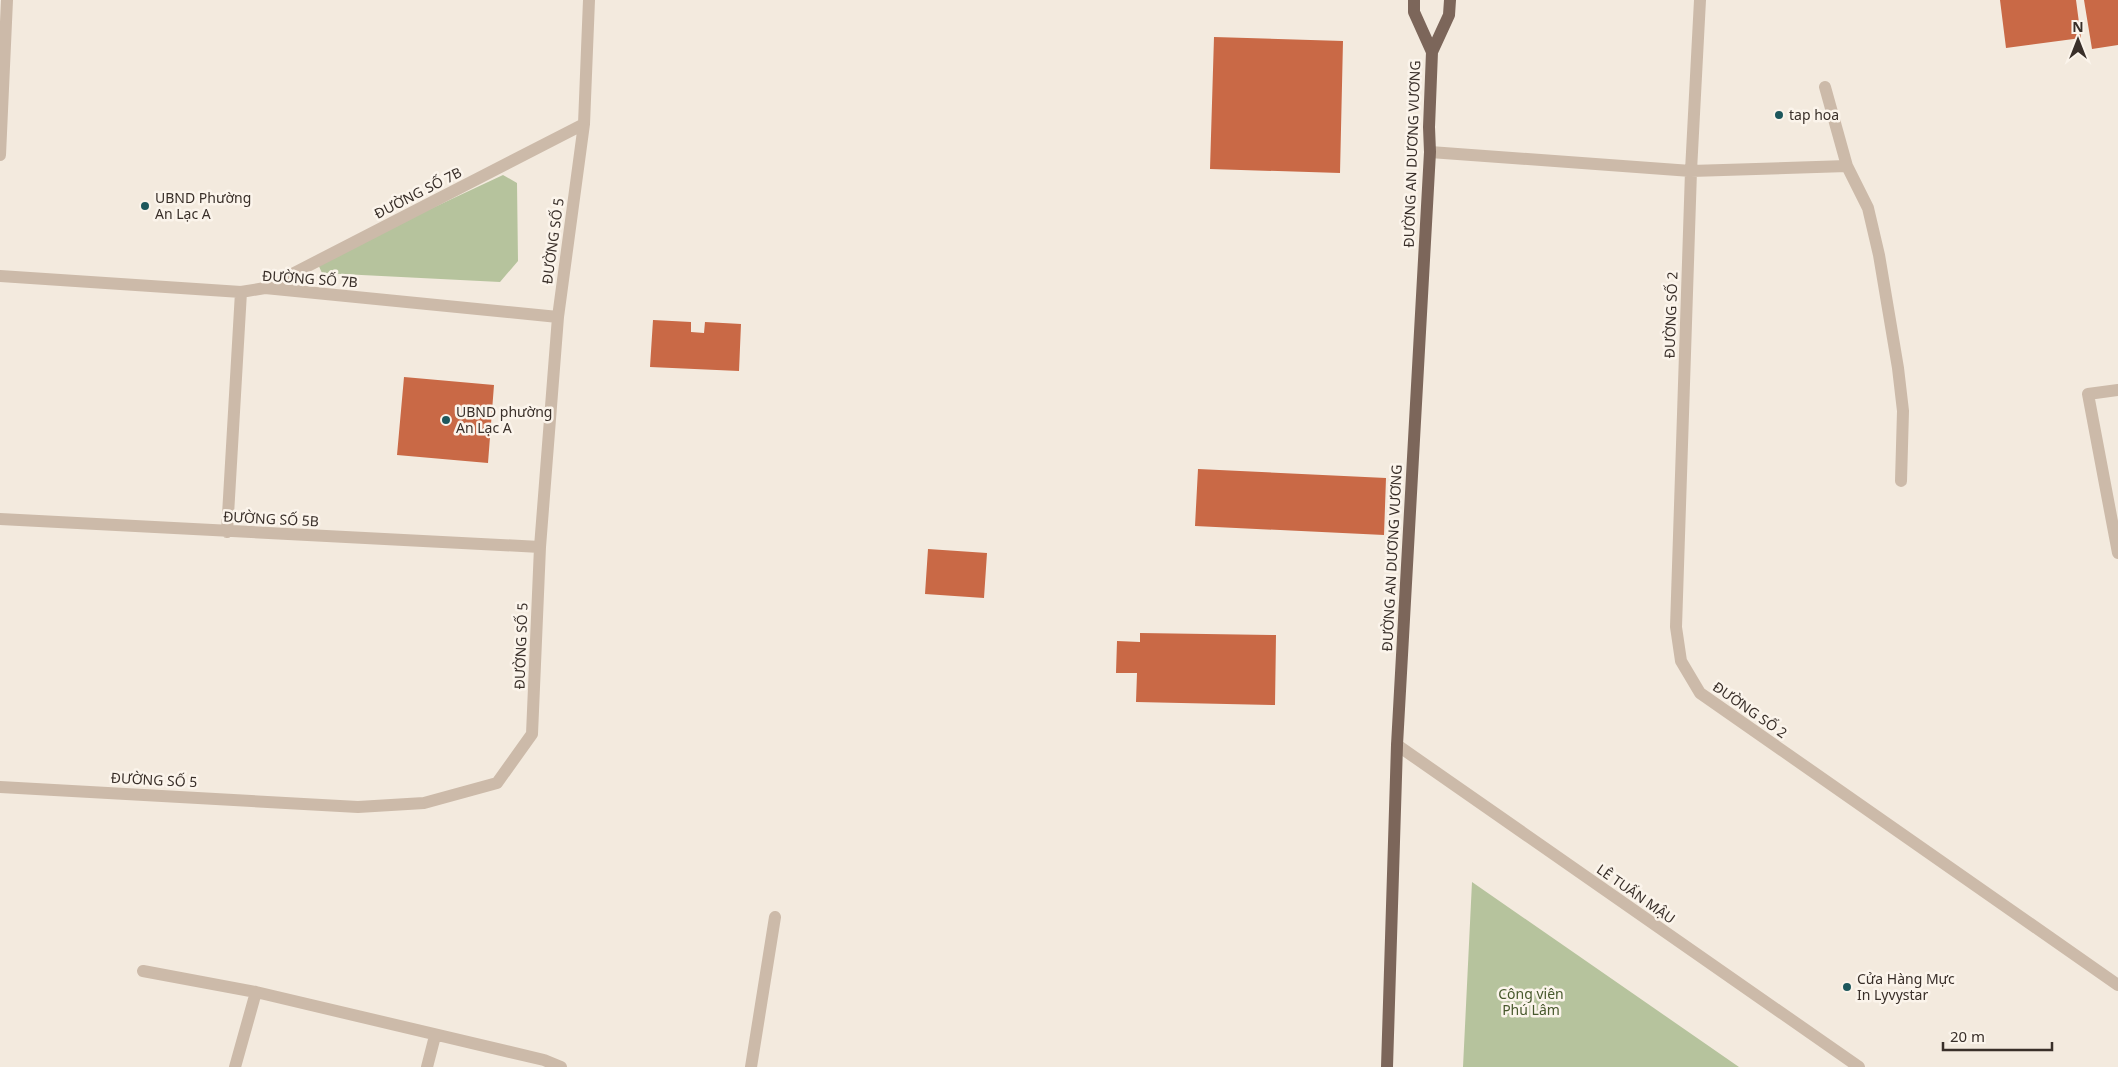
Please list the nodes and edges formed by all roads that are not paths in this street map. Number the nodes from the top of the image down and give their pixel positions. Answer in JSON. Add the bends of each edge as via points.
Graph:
{"nodes":[{"id":1,"x":7,"y":0,"type":"edge"},
{"id":2,"x":589,"y":0,"type":"edge"},
{"id":3,"x":1414,"y":0,"type":"edge"},
{"id":4,"x":1450,"y":0,"type":"edge"},
{"id":5,"x":1700,"y":0,"type":"edge"},
{"id":6,"x":1432,"y":52,"type":"junction"},
{"id":7,"x":1826,"y":87,"type":"dead end"},
{"id":8,"x":584,"y":124,"type":"junction"},
{"id":9,"x":1430,"y":152,"type":"junction"},
{"id":10,"x":0,"y":154,"type":"edge"},
{"id":11,"x":1847,"y":166,"type":"junction"},
{"id":12,"x":1691,"y":171,"type":"junction"},
{"id":13,"x":0,"y":276,"type":"edge"},
{"id":14,"x":265,"y":288,"type":"junction"},
{"id":15,"x":241,"y":292,"type":"junction"},
{"id":16,"x":558,"y":317,"type":"junction"},
{"id":17,"x":2118,"y":390,"type":"edge"},
{"id":18,"x":1901,"y":481,"type":"dead end"},
{"id":19,"x":0,"y":519,"type":"edge"},
{"id":20,"x":227,"y":532,"type":"junction"},
{"id":21,"x":540,"y":547,"type":"junction"},
{"id":22,"x":2118,"y":553,"type":"edge"},
{"id":23,"x":1396,"y":745,"type":"junction"},
{"id":24,"x":0,"y":787,"type":"edge"},
{"id":25,"x":775,"y":917,"type":"dead end"},
{"id":26,"x":143,"y":971,"type":"dead end"},
{"id":27,"x":2118,"y":985,"type":"edge"},
{"id":28,"x":256,"y":992,"type":"junction"},
{"id":29,"x":435,"y":1036,"type":"junction"},
{"id":30,"x":235,"y":1067,"type":"edge"},
{"id":31,"x":427,"y":1067,"type":"edge"},
{"id":32,"x":561,"y":1067,"type":"edge"},
{"id":33,"x":751,"y":1067,"type":"edge"},
{"id":34,"x":1387,"y":1067,"type":"edge"},
{"id":35,"x":1859,"y":1067,"type":"edge"}],
"edges":[{"from":1,"to":10,"type":"street"},
{"from":2,"to":8,"type":"street","name":"ĐƯỜNG SỐ 5"},
{"from":3,"to":6,"type":"main road","name":"ĐƯỜNG AN DƯƠNG VƯƠNG","via":[[1414,12]]},
{"from":4,"to":6,"type":"main road","name":"ĐƯỜNG AN DƯƠNG VƯƠNG","via":[[1449,15]]},
{"from":5,"to":12,"type":"street","name":"ĐƯỜNG SỐ 2"},
{"from":6,"to":9,"type":"main road","name":"ĐƯỜNG AN DƯƠNG VƯƠNG"},
{"from":7,"to":11,"type":"street"},
{"from":8,"to":14,"type":"street","name":"ĐƯỜNG SỐ 7B"},
{"from":8,"to":16,"type":"street","name":"ĐƯỜNG SỐ 5"},
{"from":9,"to":12,"type":"street"},
{"from":9,"to":23,"type":"main road","name":"ĐƯỜNG AN DƯƠNG VƯƠNG"},
{"from":11,"to":12,"type":"street"},
{"from":11,"to":18,"type":"street","via":[[1868,208],[1879,255],[1903,411]]},
{"from":12,"to":27,"type":"street","name":"ĐƯỜNG SỐ 2","via":[[1676,627],[1681,661],[1700,693]]},
{"from":13,"to":15,"type":"street","name":"ĐƯỜNG SỐ 7B"},
{"from":14,"to":15,"type":"street","name":"ĐƯỜNG SỐ 7B"},
{"from":14,"to":16,"type":"street","name":"ĐƯỜNG SỐ 7B"},
{"from":15,"to":20,"type":"street"},
{"from":16,"to":21,"type":"street","name":"ĐƯỜNG SỐ 5"},
{"from":17,"to":22,"type":"street","via":[[2088,394]]},
{"from":19,"to":20,"type":"street","name":"ĐƯỜNG SỐ 5B"},
{"from":20,"to":21,"type":"street","name":"ĐƯỜNG SỐ 5B"},
{"from":21,"to":24,"type":"street","name":"ĐƯỜNG SỐ 5","via":[[532,734],[497,783],[424,803],[358,807]]},
{"from":23,"to":34,"type":"main road","name":"ĐƯỜNG AN DƯƠNG VƯƠNG"},
{"from":23,"to":35,"type":"street","name":"LÊ TUẤN MẬU"},
{"from":25,"to":33,"type":"street"},
{"from":26,"to":28,"type":"street"},
{"from":28,"to":29,"type":"street"},
{"from":28,"to":30,"type":"street"},
{"from":29,"to":31,"type":"street"},
{"from":29,"to":32,"type":"street","via":[[544,1060]]}]}
